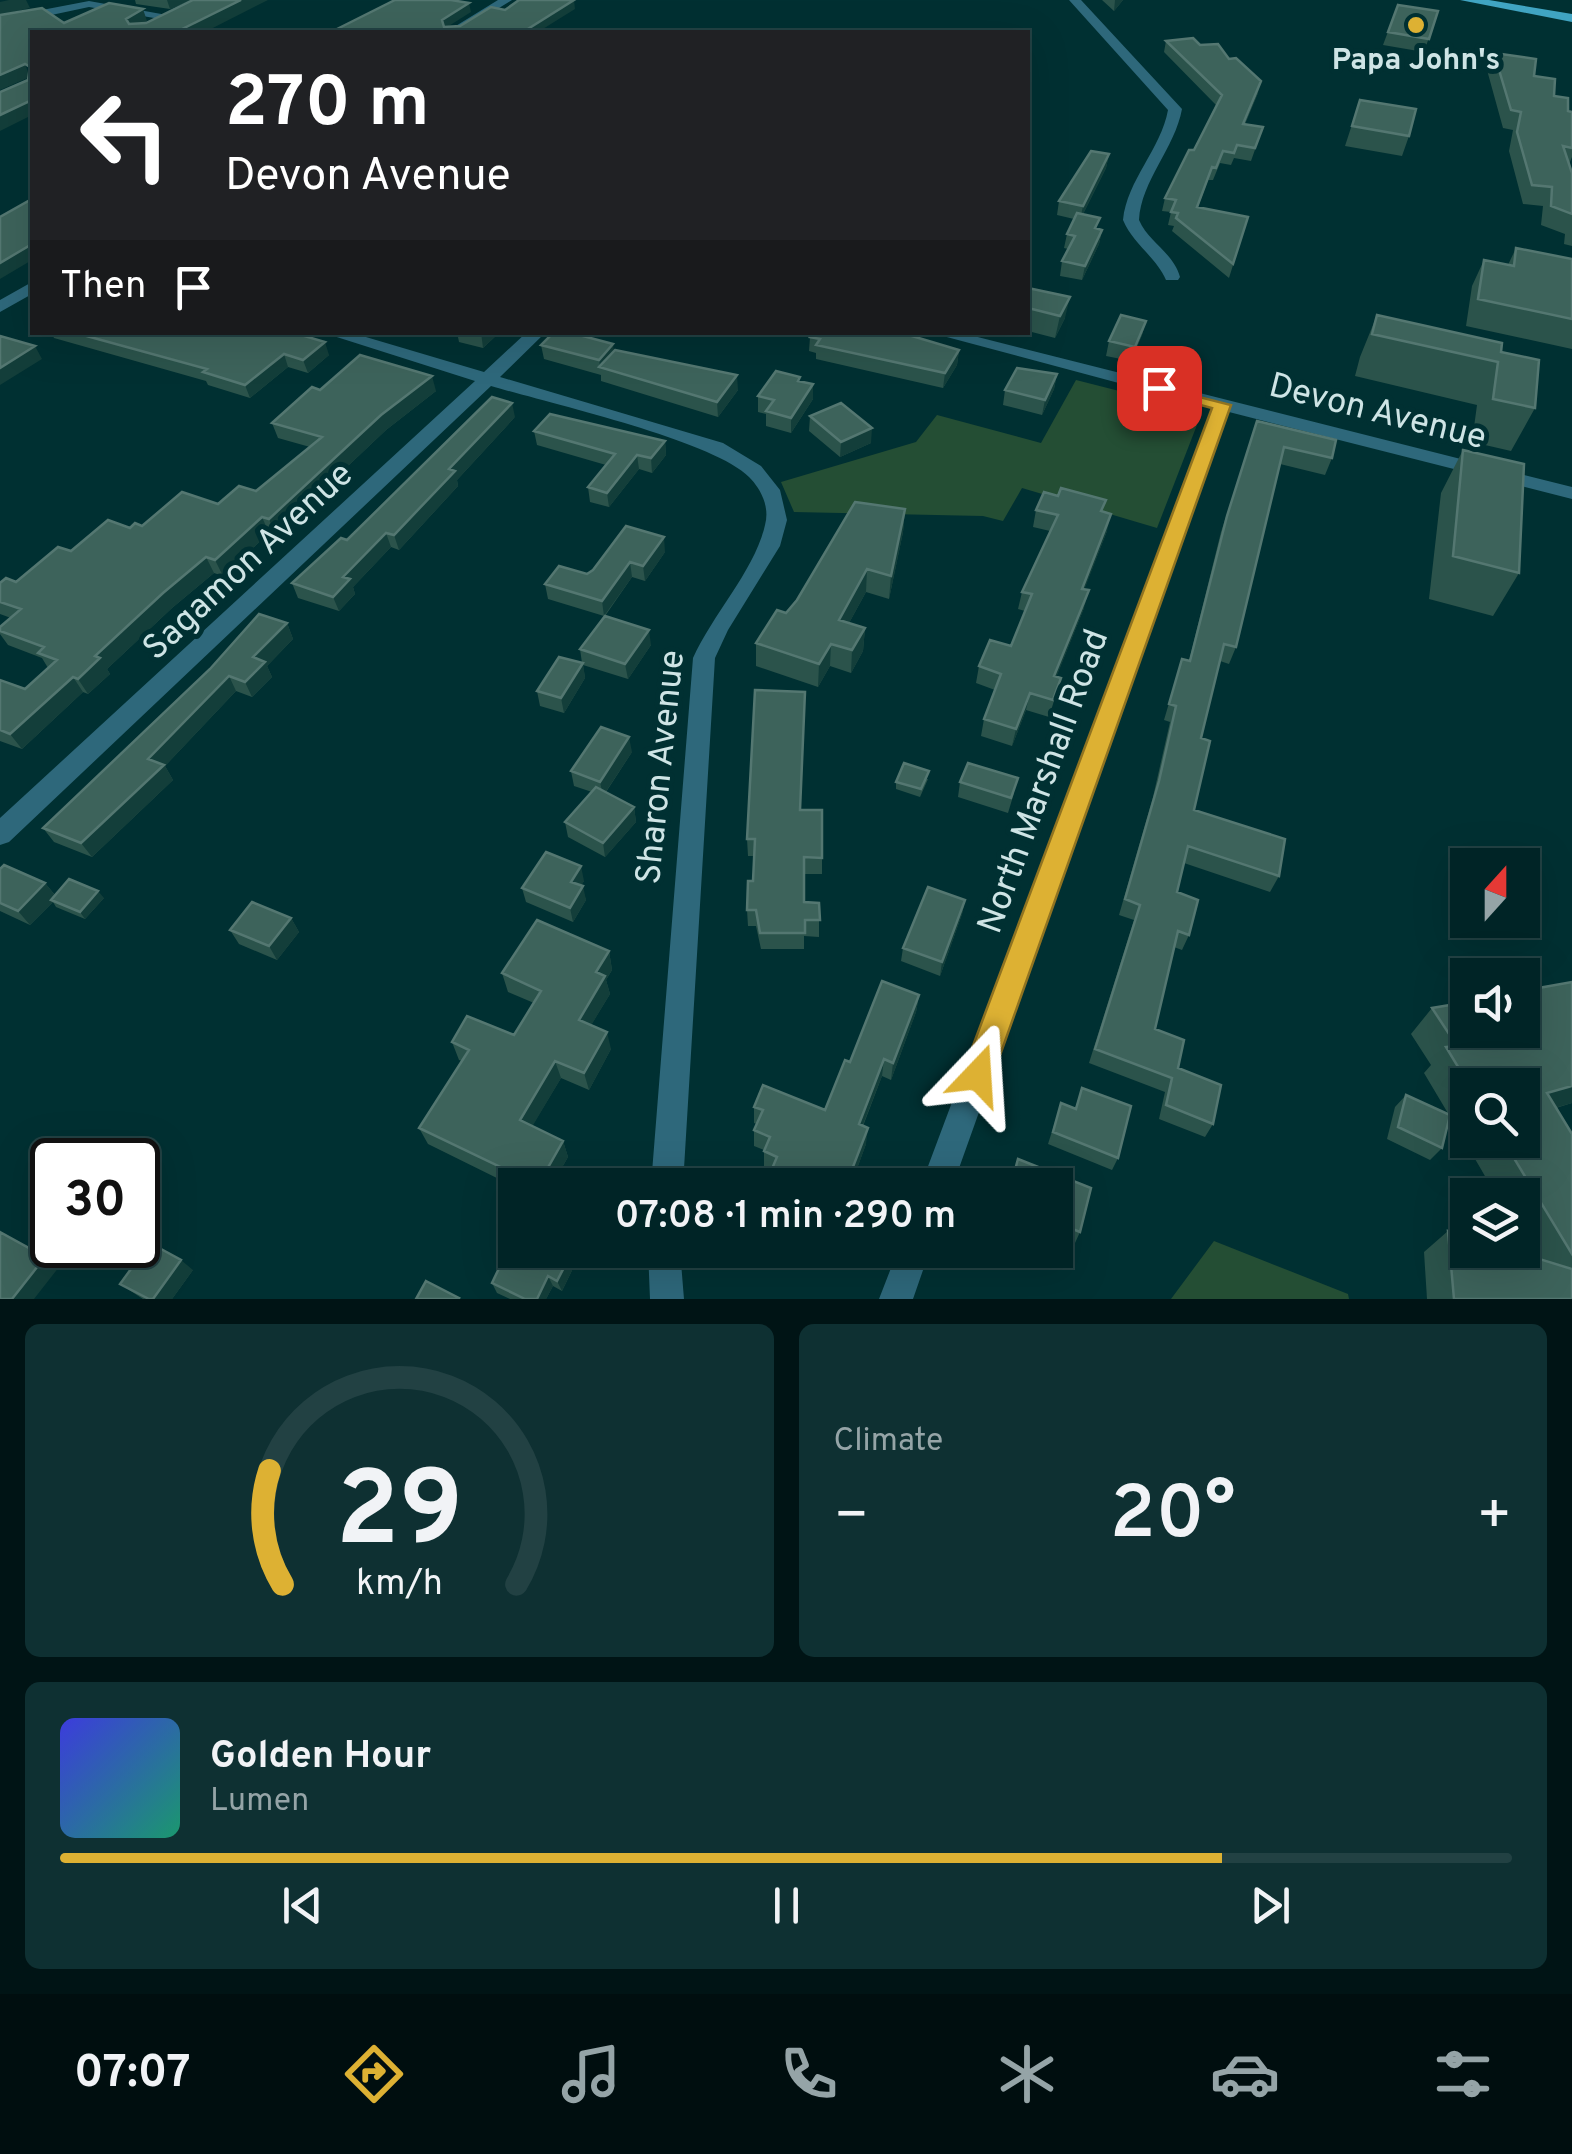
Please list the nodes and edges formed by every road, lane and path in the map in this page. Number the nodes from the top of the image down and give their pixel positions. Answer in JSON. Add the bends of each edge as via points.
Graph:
{"nodes":[{"id":1,"x":506,"y":0,"type":"edge"},
{"id":2,"x":1076,"y":0,"type":"edge"},
{"id":3,"x":1466,"y":0,"type":"edge"},
{"id":4,"x":1564,"y":0,"type":"edge"},
{"id":5,"x":1572,"y":15,"type":"edge"},
{"id":6,"x":0,"y":22,"type":"edge"},
{"id":7,"x":144,"y":30,"type":"edge"},
{"id":8,"x":455,"y":30,"type":"edge"},
{"id":9,"x":1172,"y":277,"type":"dead end"},
{"id":10,"x":30,"y":288,"type":"edge"},
{"id":11,"x":0,"y":306,"type":"edge"},
{"id":12,"x":339,"y":335,"type":"edge"},
{"id":13,"x":535,"y":335,"type":"edge"},
{"id":14,"x":948,"y":335,"type":"edge"},
{"id":15,"x":488,"y":380,"type":"junction"},
{"id":16,"x":1222,"y":405,"type":"junction"},
{"id":17,"x":1572,"y":493,"type":"edge"},
{"id":18,"x":0,"y":834,"type":"edge"},
{"id":19,"x":668,"y":1168,"type":"edge"},
{"id":20,"x":943,"y":1168,"type":"edge"},
{"id":21,"x":665,"y":1268,"type":"edge"},
{"id":22,"x":907,"y":1268,"type":"edge"},
{"id":23,"x":667,"y":1299,"type":"edge"},
{"id":24,"x":896,"y":1299,"type":"edge"}],
"edges":[{"from":1,"to":8,"type":"street"},
{"from":2,"to":9,"type":"street","via":[[1176,109],[1170,135],[1131,210],[1135,228],[1171,265]]},
{"from":3,"to":5,"type":"main road"},
{"from":4,"to":5,"type":"main road"},
{"from":6,"to":7,"type":"street","via":[[89,4],[178,14]]},
{"from":10,"to":11,"type":"street"},
{"from":12,"to":15,"type":"street","name":"Sharon Avenue"},
{"from":13,"to":15,"type":"street","name":"Sagamon Avenue"},
{"from":14,"to":16,"type":"street","name":"Devon Avenue"},
{"from":15,"to":18,"type":"street","name":"Sagamon Avenue"},
{"from":15,"to":19,"type":"street","name":"Sharon Avenue","via":[[716,447],[754,470],[778,508],[766,557],[704,658]]},
{"from":16,"to":17,"type":"street","name":"Devon Avenue"},
{"from":16,"to":20,"type":"street","name":"North Marshall Road"},
{"from":21,"to":23,"type":"street"},
{"from":22,"to":24,"type":"street"}]}
